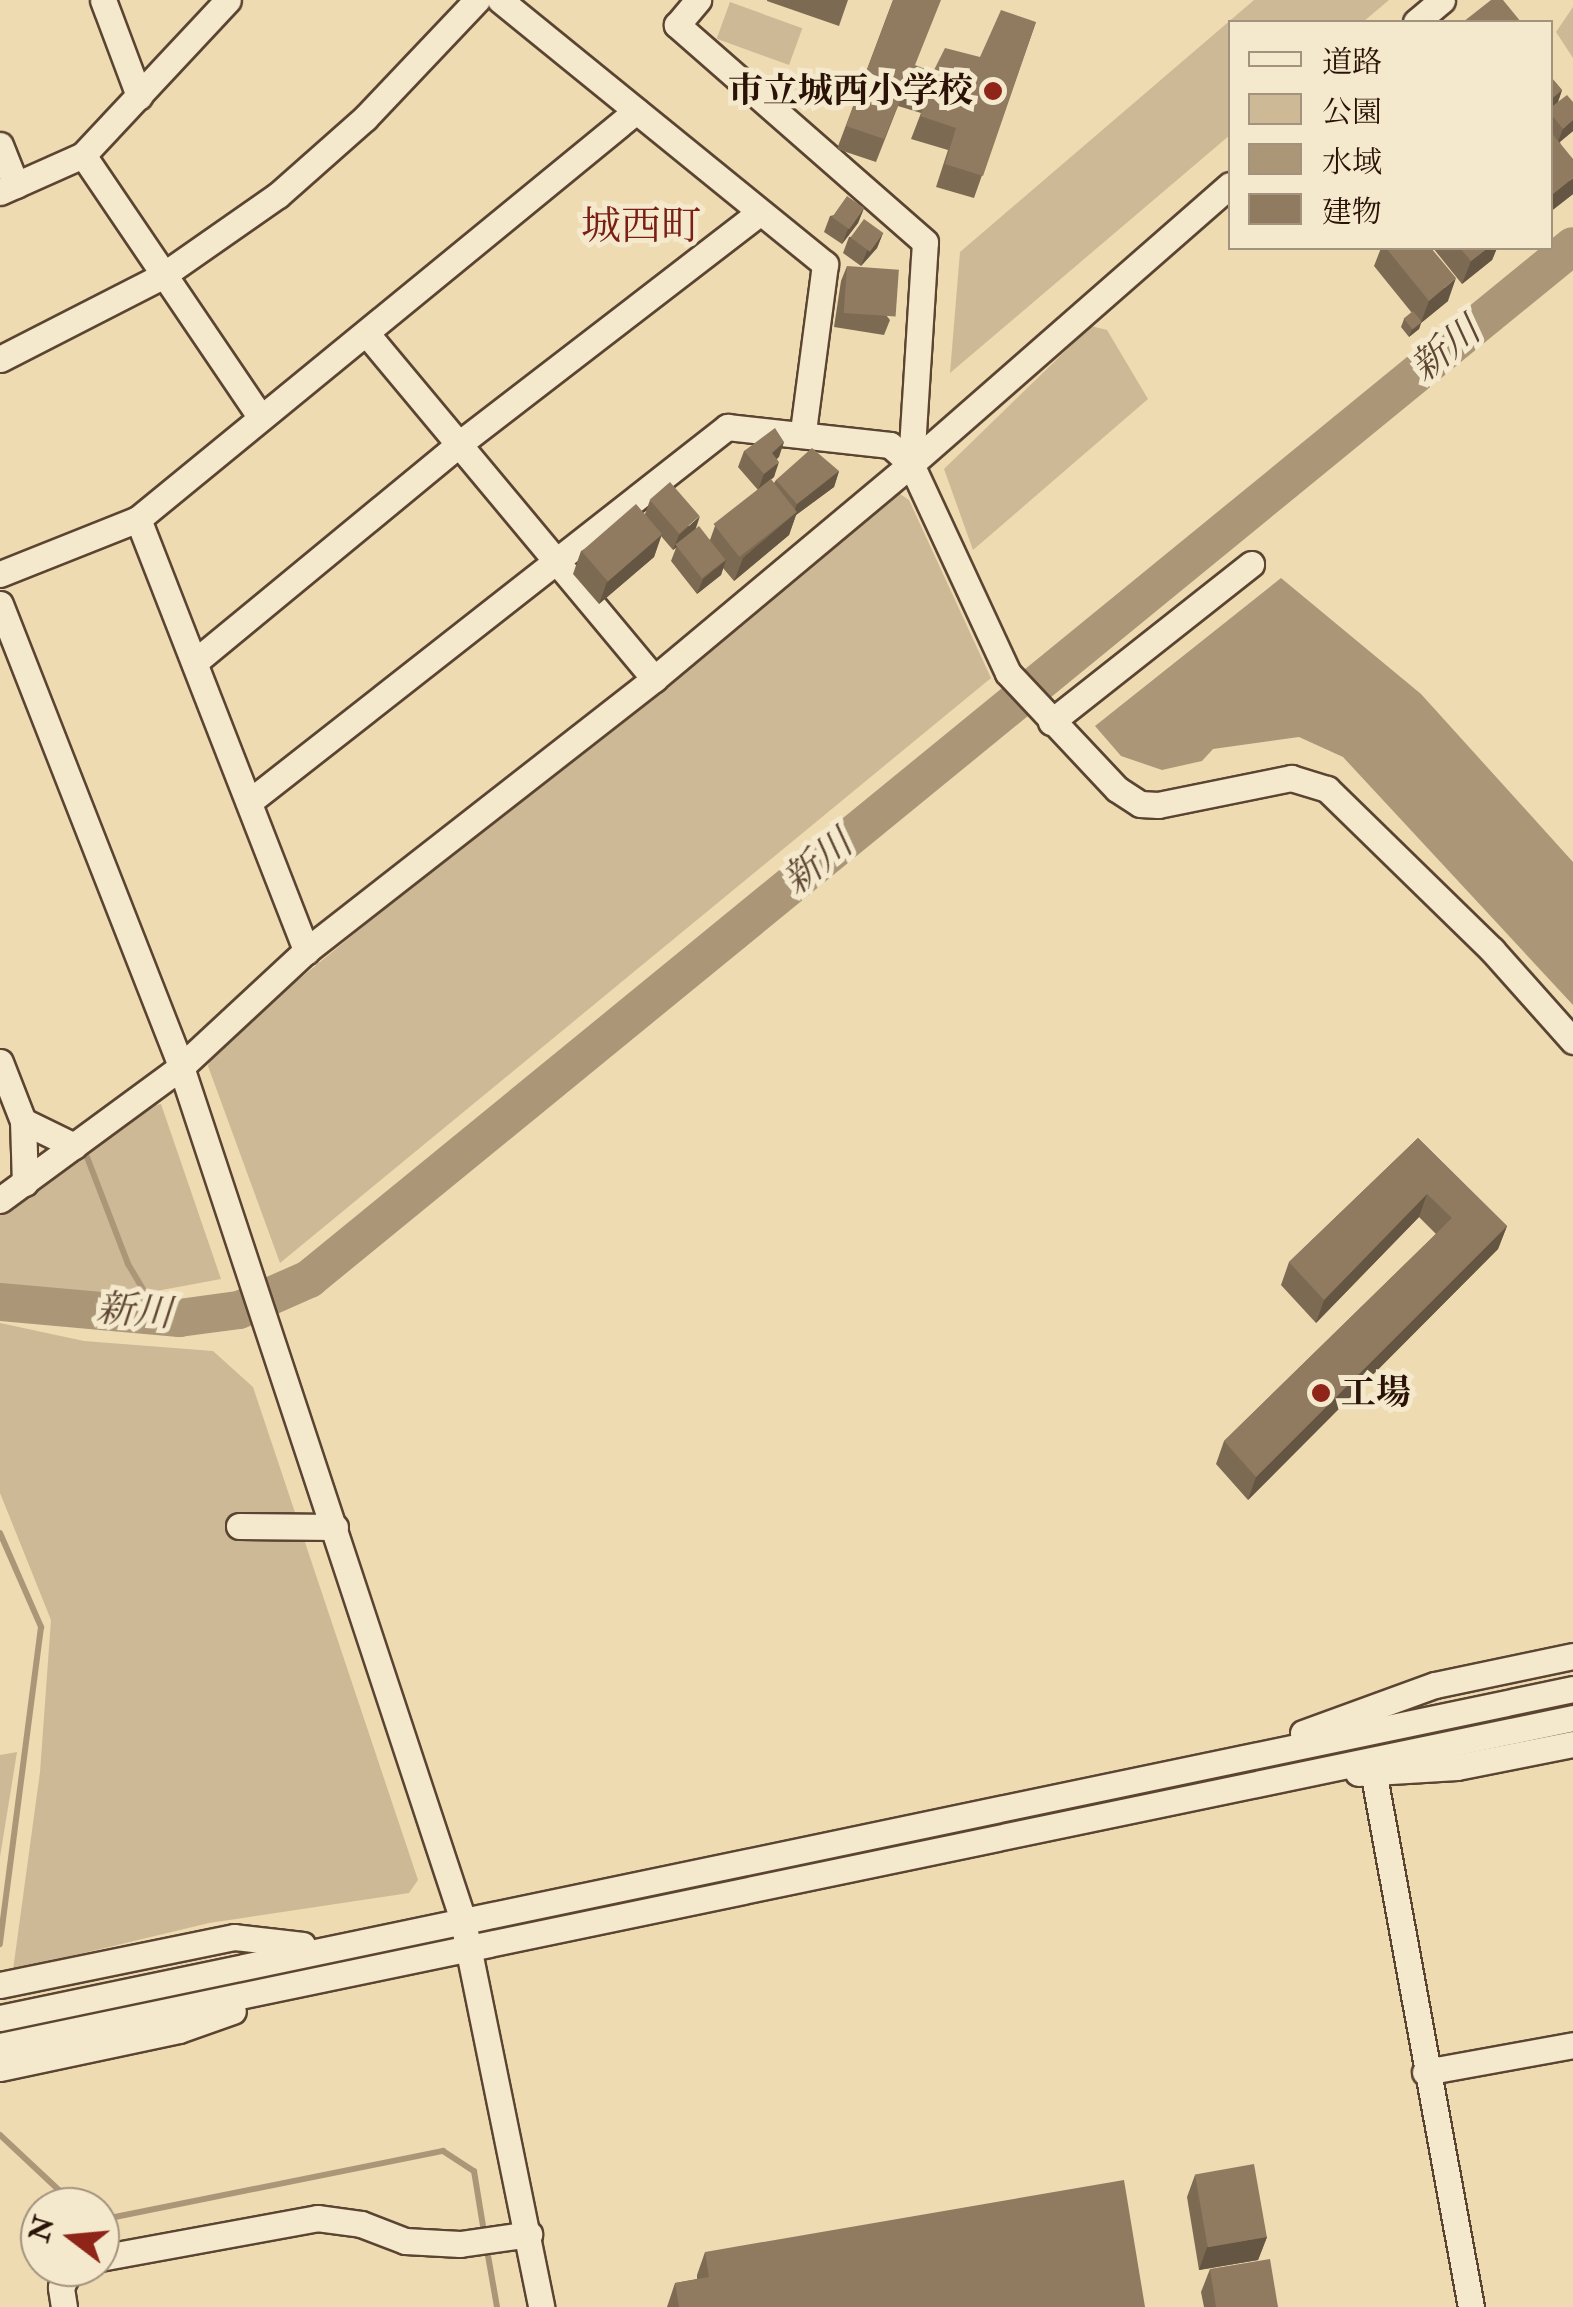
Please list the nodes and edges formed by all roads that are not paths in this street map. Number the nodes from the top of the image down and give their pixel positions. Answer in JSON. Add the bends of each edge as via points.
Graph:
{"nodes":[{"id":1,"x":103,"y":0,"type":"edge"},
{"id":2,"x":228,"y":0,"type":"edge"},
{"id":3,"x":477,"y":0,"type":"edge"},
{"id":4,"x":500,"y":0,"type":"edge"},
{"id":5,"x":698,"y":0,"type":"edge"},
{"id":6,"x":1442,"y":0,"type":"edge"},
{"id":7,"x":1418,"y":20,"type":"edge"},
{"id":8,"x":139,"y":96,"type":"junction"},
{"id":9,"x":636,"y":111,"type":"junction"},
{"id":10,"x":0,"y":145,"type":"edge"},
{"id":11,"x":84,"y":156,"type":"junction"},
{"id":12,"x":1228,"y":187,"type":"edge"},
{"id":13,"x":8,"y":189,"type":"edge"},
{"id":14,"x":758,"y":213,"type":"junction"},
{"id":15,"x":162,"y":276,"type":"junction"},
{"id":16,"x":367,"y":334,"type":"junction"},
{"id":17,"x":0,"y":359,"type":"edge"},
{"id":18,"x":259,"y":415,"type":"junction"},
{"id":19,"x":803,"y":432,"type":"junction"},
{"id":20,"x":459,"y":444,"type":"junction"},
{"id":21,"x":911,"y":464,"type":"junction"},
{"id":22,"x":138,"y":519,"type":"junction"},
{"id":23,"x":553,"y":558,"type":"junction"},
{"id":24,"x":1251,"y":564,"type":"dead end"},
{"id":25,"x":0,"y":574,"type":"edge"},
{"id":26,"x":0,"y":604,"type":"edge"},
{"id":27,"x":196,"y":661,"type":"junction"},
{"id":28,"x":654,"y":679,"type":"junction"},
{"id":29,"x":1051,"y":722,"type":"junction"},
{"id":30,"x":249,"y":802,"type":"junction"},
{"id":31,"x":306,"y":951,"type":"junction"},
{"id":32,"x":1573,"y":1041,"type":"edge"},
{"id":33,"x":0,"y":1062,"type":"edge"},
{"id":34,"x":180,"y":1067,"type":"junction"},
{"id":35,"x":23,"y":1121,"type":"junction"},
{"id":36,"x":74,"y":1146,"type":"junction"},
{"id":37,"x":25,"y":1183,"type":"junction"},
{"id":38,"x":0,"y":1200,"type":"edge"},
{"id":39,"x":239,"y":1526,"type":"dead end"},
{"id":40,"x":335,"y":1527,"type":"junction"},
{"id":41,"x":1573,"y":1656,"type":"edge"},
{"id":42,"x":1573,"y":1689,"type":"edge"},
{"id":43,"x":1573,"y":1718,"type":"edge"},
{"id":44,"x":1573,"y":1744,"type":"edge"},
{"id":45,"x":1252,"y":1755,"type":"junction"},
{"id":46,"x":1333,"y":1768,"type":"junction"},
{"id":47,"x":1374,"y":1776,"type":"junction"},
{"id":48,"x":462,"y":1917,"type":"junction"},
{"id":49,"x":323,"y":1947,"type":"junction"},
{"id":50,"x":468,"y":1949,"type":"junction"},
{"id":51,"x":4,"y":1984,"type":"edge"},
{"id":52,"x":8,"y":2016,"type":"edge"},
{"id":53,"x":1573,"y":2045,"type":"edge"},
{"id":54,"x":2,"y":2053,"type":"edge"},
{"id":55,"x":1425,"y":2072,"type":"junction"},
{"id":56,"x":528,"y":2234,"type":"junction"},
{"id":57,"x":120,"y":2254,"type":"edge"},
{"id":58,"x":541,"y":2307,"type":"edge"},
{"id":59,"x":1471,"y":2307,"type":"edge"}],
"edges":[{"from":1,"to":8,"type":"street"},
{"from":2,"to":8,"type":"street"},
{"from":3,"to":15,"type":"street","via":[[324,157]]},
{"from":4,"to":9,"type":"street"},
{"from":5,"to":21,"type":"street","via":[[677,25],[924,242]]},
{"from":6,"to":7,"type":"street"},
{"from":8,"to":11,"type":"street"},
{"from":9,"to":14,"type":"street"},
{"from":9,"to":16,"type":"street"},
{"from":10,"to":13,"type":"street"},
{"from":11,"to":13,"type":"street"},
{"from":11,"to":15,"type":"street"},
{"from":12,"to":21,"type":"street"},
{"from":14,"to":19,"type":"street","via":[[826,264]]},
{"from":14,"to":20,"type":"street"},
{"from":15,"to":17,"type":"street"},
{"from":15,"to":18,"type":"street"},
{"from":16,"to":18,"type":"street"},
{"from":16,"to":20,"type":"street"},
{"from":18,"to":22,"type":"street"},
{"from":19,"to":21,"type":"street","via":[[890,444]]},
{"from":19,"to":23,"type":"street","via":[[727,428]]},
{"from":20,"to":23,"type":"street"},
{"from":20,"to":27,"type":"street"},
{"from":21,"to":28,"type":"street"},
{"from":21,"to":29,"type":"street","via":[[1008,672]]},
{"from":22,"to":25,"type":"street"},
{"from":22,"to":27,"type":"street"},
{"from":23,"to":28,"type":"street"},
{"from":23,"to":30,"type":"street"},
{"from":24,"to":29,"type":"street"},
{"from":26,"to":34,"type":"street"},
{"from":27,"to":30,"type":"street"},
{"from":28,"to":31,"type":"street"},
{"from":29,"to":32,"type":"street","via":[[1140,804],[1291,778],[1327,789],[1492,950]]},
{"from":30,"to":31,"type":"street"},
{"from":31,"to":34,"type":"street"},
{"from":33,"to":35,"type":"street"},
{"from":34,"to":36,"type":"street"},
{"from":34,"to":40,"type":"street"},
{"from":35,"to":36,"type":"street"},
{"from":35,"to":37,"type":"street"},
{"from":36,"to":37,"type":"street"},
{"from":37,"to":38,"type":"street"},
{"from":39,"to":40,"type":"street"},
{"from":40,"to":48,"type":"street"},
{"from":41,"to":45,"type":"street","via":[[1435,1685]]},
{"from":42,"to":45,"type":"street"},
{"from":43,"to":46,"type":"street"},
{"from":44,"to":47,"type":"street"},
{"from":45,"to":48,"type":"street"},
{"from":46,"to":47,"type":"street"},
{"from":46,"to":50,"type":"street"},
{"from":47,"to":55,"type":"street"},
{"from":48,"to":49,"type":"street"},
{"from":48,"to":50,"type":"street"},
{"from":49,"to":51,"type":"street","via":[[234,1937]]},
{"from":49,"to":52,"type":"street"},
{"from":50,"to":54,"type":"street"},
{"from":50,"to":56,"type":"street"},
{"from":53,"to":55,"type":"street"},
{"from":55,"to":59,"type":"street"},
{"from":56,"to":57,"type":"street","via":[[460,2244],[404,2241],[361,2224],[317,2218]]},
{"from":56,"to":58,"type":"street"}]}
